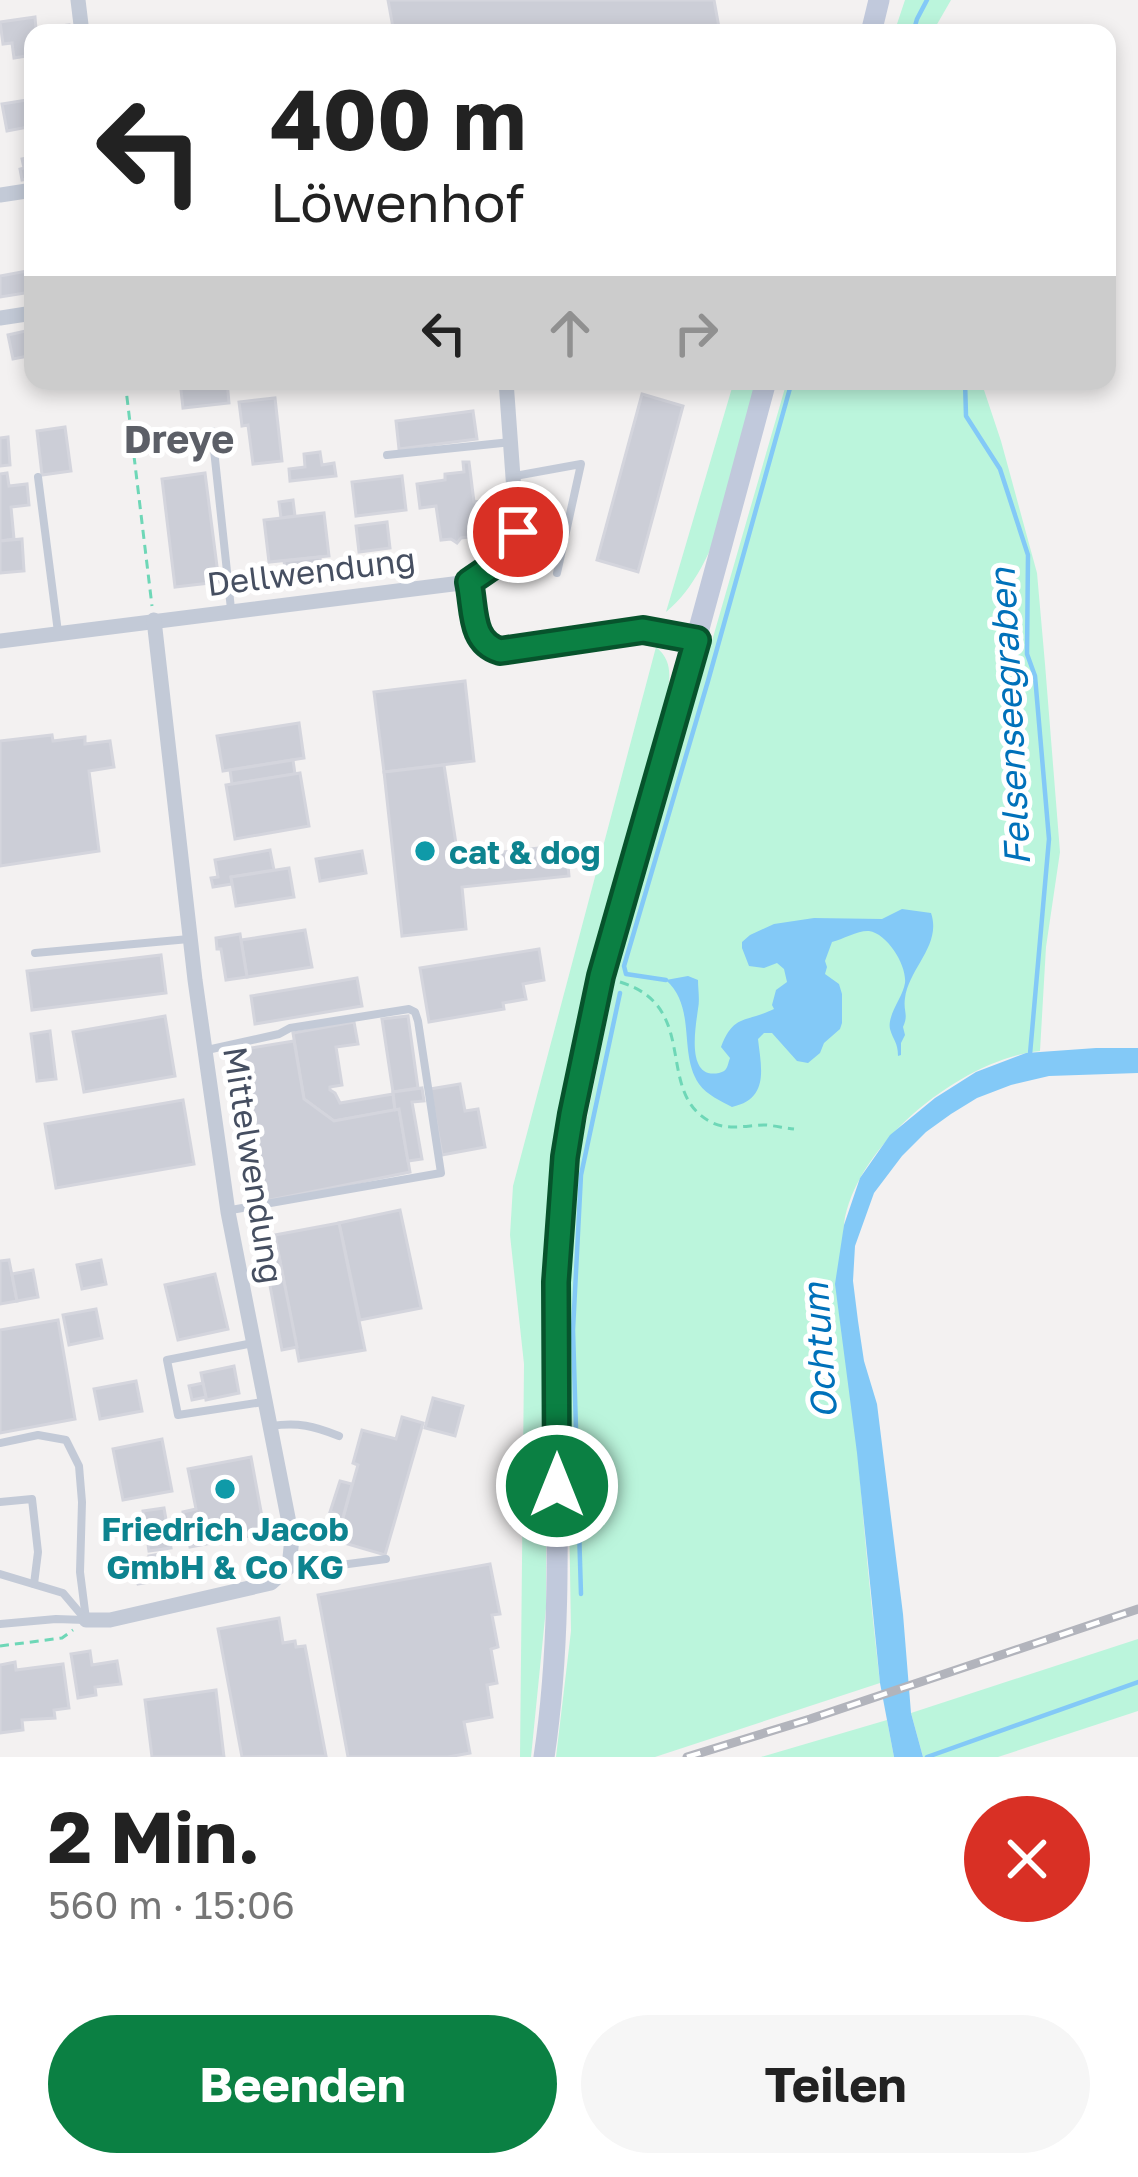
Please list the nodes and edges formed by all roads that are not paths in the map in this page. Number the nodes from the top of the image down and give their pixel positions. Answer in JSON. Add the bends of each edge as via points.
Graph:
{"nodes":[{"id":1,"x":507,"y":390,"type":"edge"},
{"id":2,"x":764,"y":390,"type":"edge"},
{"id":3,"x":212,"y":431,"type":"dead end"},
{"id":4,"x":512,"y":442,"type":"junction"},
{"id":5,"x":387,"y":455,"type":"dead end"},
{"id":6,"x":514,"y":476,"type":"junction"},
{"id":7,"x":38,"y":477,"type":"dead end"},
{"id":8,"x":556,"y":573,"type":"dead end"},
{"id":9,"x":469,"y":582,"type":"junction"},
{"id":10,"x":231,"y":611,"type":"junction"},
{"id":11,"x":154,"y":620,"type":"junction"},
{"id":12,"x":58,"y":634,"type":"junction"},
{"id":13,"x":697,"y":640,"type":"junction"},
{"id":14,"x":0,"y":641,"type":"edge"},
{"id":15,"x":190,"y":939,"type":"junction"},
{"id":16,"x":35,"y":953,"type":"dead end"},
{"id":17,"x":205,"y":1051,"type":"junction"},
{"id":18,"x":228,"y":1210,"type":"junction"},
{"id":19,"x":254,"y":1343,"type":"junction"},
{"id":20,"x":265,"y":1402,"type":"junction"},
{"id":21,"x":270,"y":1426,"type":"junction"},
{"id":22,"x":339,"y":1436,"type":"dead end"},
{"id":23,"x":0,"y":1443,"type":"edge"},
{"id":24,"x":0,"y":1502,"type":"edge"},
{"id":25,"x":386,"y":1559,"type":"dead end"},
{"id":26,"x":289,"y":1567,"type":"junction"},
{"id":27,"x":0,"y":1574,"type":"edge"},
{"id":28,"x":34,"y":1584,"type":"junction"},
{"id":29,"x":86,"y":1620,"type":"junction"},
{"id":30,"x":0,"y":1624,"type":"edge"},
{"id":31,"x":544,"y":1757,"type":"edge"}],
"edges":[{"from":1,"to":4,"type":"street"},
{"from":2,"to":13,"type":"main road"},
{"from":3,"to":10,"type":"lane"},
{"from":4,"to":5,"type":"lane"},
{"from":4,"to":6,"type":"street"},
{"from":6,"to":8,"type":"lane","via":[[580,464]]},
{"from":6,"to":9,"type":"street","via":[[518,532],[504,558]]},
{"from":7,"to":12,"type":"lane"},
{"from":9,"to":10,"type":"street","name":"Dellwendung"},
{"from":9,"to":13,"type":"street","via":[[478,636],[500,651],[643,630]]},
{"from":10,"to":11,"type":"street","name":"Dellwendung"},
{"from":11,"to":12,"type":"street"},
{"from":11,"to":15,"type":"street","name":"Mittelwendung"},
{"from":12,"to":14,"type":"street"},
{"from":13,"to":31,"type":"main road","via":[[601,976],[568,1136],[556,1282],[556,1608]]},
{"from":15,"to":16,"type":"lane"},
{"from":15,"to":17,"type":"street","name":"Mittelwendung"},
{"from":17,"to":18,"type":"street","name":"Mittelwendung"},
{"from":17,"to":18,"type":"lane","via":[[290,1028],[415,1012],[441,1173]]},
{"from":18,"to":19,"type":"street","name":"Mittelwendung"},
{"from":19,"to":20,"type":"street","name":"Mittelwendung"},
{"from":19,"to":20,"type":"lane","via":[[166,1360],[178,1415]]},
{"from":20,"to":21,"type":"street","name":"Mittelwendung"},
{"from":21,"to":22,"type":"lane","via":[[309,1424]]},
{"from":21,"to":26,"type":"street","name":"Mittelwendung","via":[[292,1538]]},
{"from":23,"to":29,"type":"lane","via":[[38,1435],[66,1440],[79,1466]]},
{"from":24,"to":28,"type":"lane","via":[[32,1499]]},
{"from":25,"to":26,"type":"lane"},
{"from":26,"to":29,"type":"street","via":[[271,1583]]},
{"from":27,"to":28,"type":"lane"},
{"from":28,"to":29,"type":"lane","via":[[63,1593]]},
{"from":29,"to":30,"type":"lane"}]}
